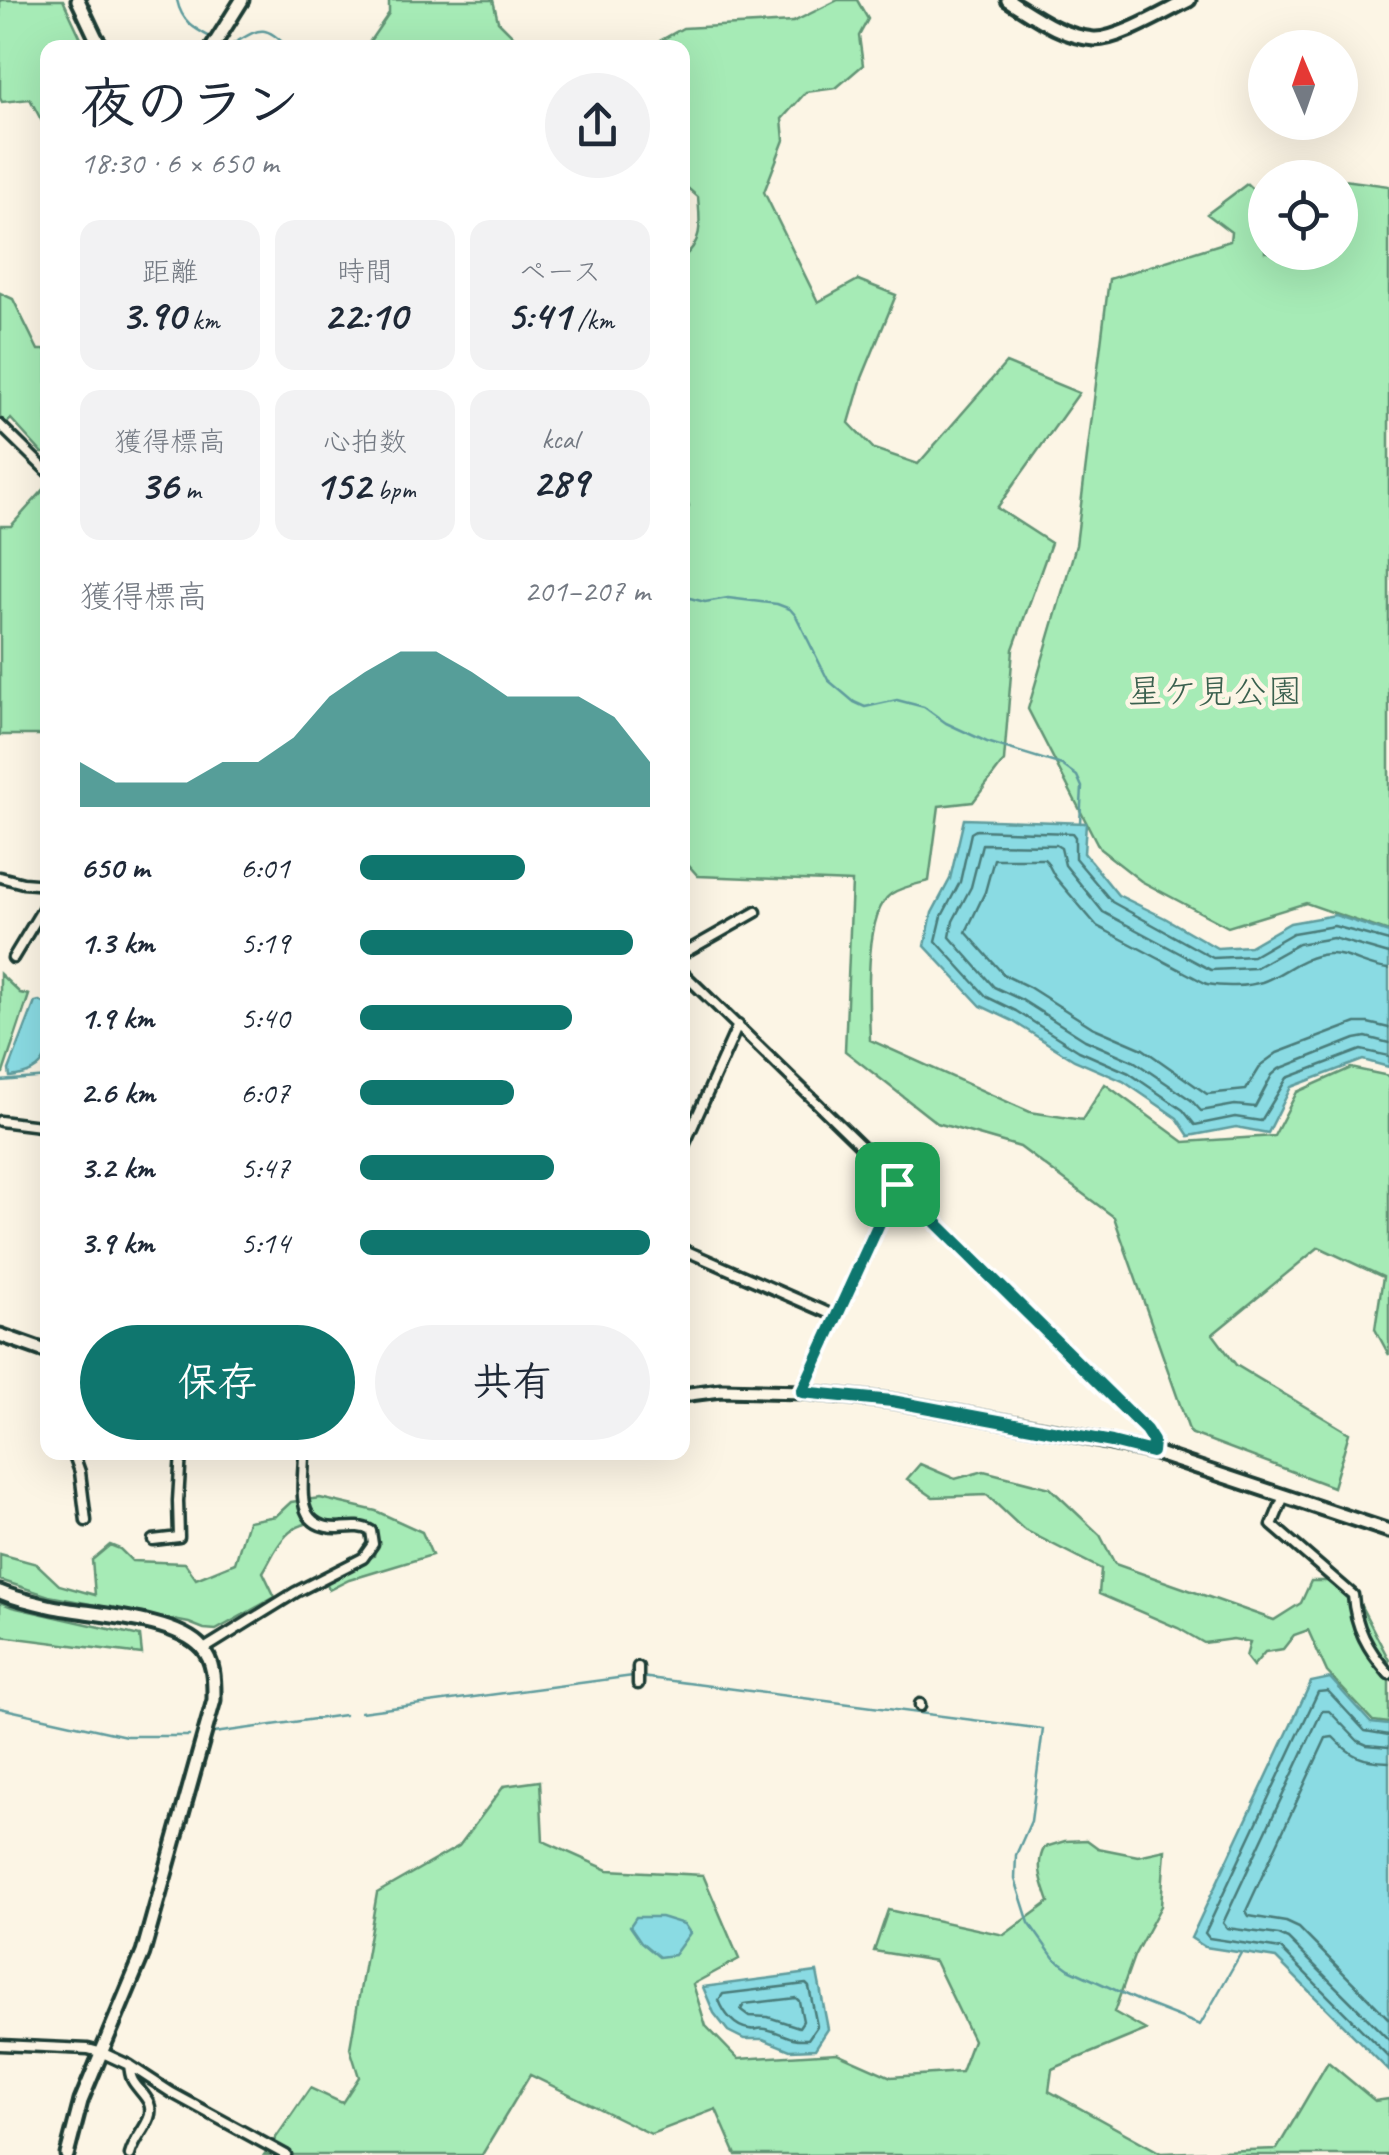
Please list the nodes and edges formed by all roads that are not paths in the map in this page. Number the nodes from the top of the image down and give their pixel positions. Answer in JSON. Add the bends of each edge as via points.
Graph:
{"nodes":[{"id":1,"x":78,"y":0,"type":"edge"},
{"id":2,"x":242,"y":0,"type":"edge"},
{"id":3,"x":1008,"y":0,"type":"edge"},
{"id":4,"x":1189,"y":0,"type":"edge"},
{"id":5,"x":97,"y":40,"type":"edge"},
{"id":6,"x":217,"y":40,"type":"edge"},
{"id":7,"x":0,"y":425,"type":"edge"},
{"id":8,"x":40,"y":464,"type":"edge"},
{"id":9,"x":0,"y":877,"type":"edge"},
{"id":10,"x":40,"y":884,"type":"edge"},
{"id":11,"x":756,"y":912,"type":"dead end"},
{"id":12,"x":40,"y":913,"type":"edge"},
{"id":13,"x":34,"y":923,"type":"junction"},
{"id":14,"x":40,"y":926,"type":"edge"},
{"id":15,"x":690,"y":949,"type":"edge"},
{"id":16,"x":13,"y":958,"type":"dead end"},
{"id":17,"x":690,"y":980,"type":"edge"},
{"id":18,"x":738,"y":1025,"type":"junction"},
{"id":19,"x":0,"y":1122,"type":"edge"},
{"id":20,"x":40,"y":1125,"type":"edge"},
{"id":21,"x":690,"y":1132,"type":"edge"},
{"id":22,"x":897,"y":1184,"type":"junction"},
{"id":23,"x":690,"y":1253,"type":"edge"},
{"id":24,"x":835,"y":1316,"type":"junction"},
{"id":25,"x":0,"y":1335,"type":"edge"},
{"id":26,"x":40,"y":1349,"type":"edge"},
{"id":27,"x":802,"y":1392,"type":"junction"},
{"id":28,"x":690,"y":1394,"type":"edge"},
{"id":29,"x":1152,"y":1452,"type":"junction"},
{"id":30,"x":76,"y":1460,"type":"edge"},
{"id":31,"x":180,"y":1460,"type":"edge"},
{"id":32,"x":304,"y":1460,"type":"edge"},
{"id":33,"x":1284,"y":1496,"type":"junction"},
{"id":34,"x":86,"y":1521,"type":"dead end"},
{"id":35,"x":1389,"y":1531,"type":"edge"},
{"id":36,"x":152,"y":1540,"type":"dead end"},
{"id":37,"x":0,"y":1592,"type":"edge"},
{"id":38,"x":204,"y":1649,"type":"junction"},
{"id":39,"x":638,"y":1669,"type":"dead end"},
{"id":40,"x":1389,"y":1674,"type":"edge"},
{"id":41,"x":638,"y":1684,"type":"dead end"},
{"id":42,"x":0,"y":2045,"type":"edge"},
{"id":43,"x":103,"y":2053,"type":"junction"},
{"id":44,"x":129,"y":2065,"type":"junction"},
{"id":45,"x":67,"y":2155,"type":"edge"},
{"id":46,"x":130,"y":2155,"type":"edge"},
{"id":47,"x":286,"y":2155,"type":"edge"}],
"edges":[{"from":1,"to":5,"type":"street"},
{"from":2,"to":6,"type":"street"},
{"from":3,"to":4,"type":"street","via":[[1057,29],[1094,39]]},
{"from":7,"to":8,"type":"street"},
{"from":9,"to":10,"type":"street"},
{"from":11,"to":15,"type":"street"},
{"from":12,"to":13,"type":"street"},
{"from":13,"to":14,"type":"street"},
{"from":13,"to":16,"type":"street"},
{"from":17,"to":18,"type":"street"},
{"from":18,"to":21,"type":"street"},
{"from":18,"to":22,"type":"street"},
{"from":19,"to":20,"type":"street"},
{"from":22,"to":24,"type":"street"},
{"from":22,"to":29,"type":"street","via":[[1146,1430]]},
{"from":23,"to":24,"type":"street"},
{"from":24,"to":27,"type":"street"},
{"from":25,"to":26,"type":"street"},
{"from":27,"to":28,"type":"street"},
{"from":27,"to":29,"type":"street","via":[[906,1403]]},
{"from":29,"to":33,"type":"street"},
{"from":30,"to":34,"type":"street"},
{"from":31,"to":36,"type":"street","via":[[179,1537]]},
{"from":32,"to":38,"type":"street","via":[[309,1519],[326,1528],[365,1527],[371,1549]]},
{"from":33,"to":35,"type":"street"},
{"from":33,"to":40,"type":"street","via":[[1272,1525],[1353,1595],[1371,1654]]},
{"from":37,"to":38,"type":"street","via":[[168,1628]]},
{"from":38,"to":43,"type":"street","via":[[214,1700],[143,1953]]},
{"from":39,"to":41,"type":"street"},
{"from":42,"to":43,"type":"street"},
{"from":43,"to":44,"type":"street"},
{"from":43,"to":45,"type":"street"},
{"from":44,"to":46,"type":"street","via":[[150,2108]]},
{"from":44,"to":47,"type":"street"}]}
